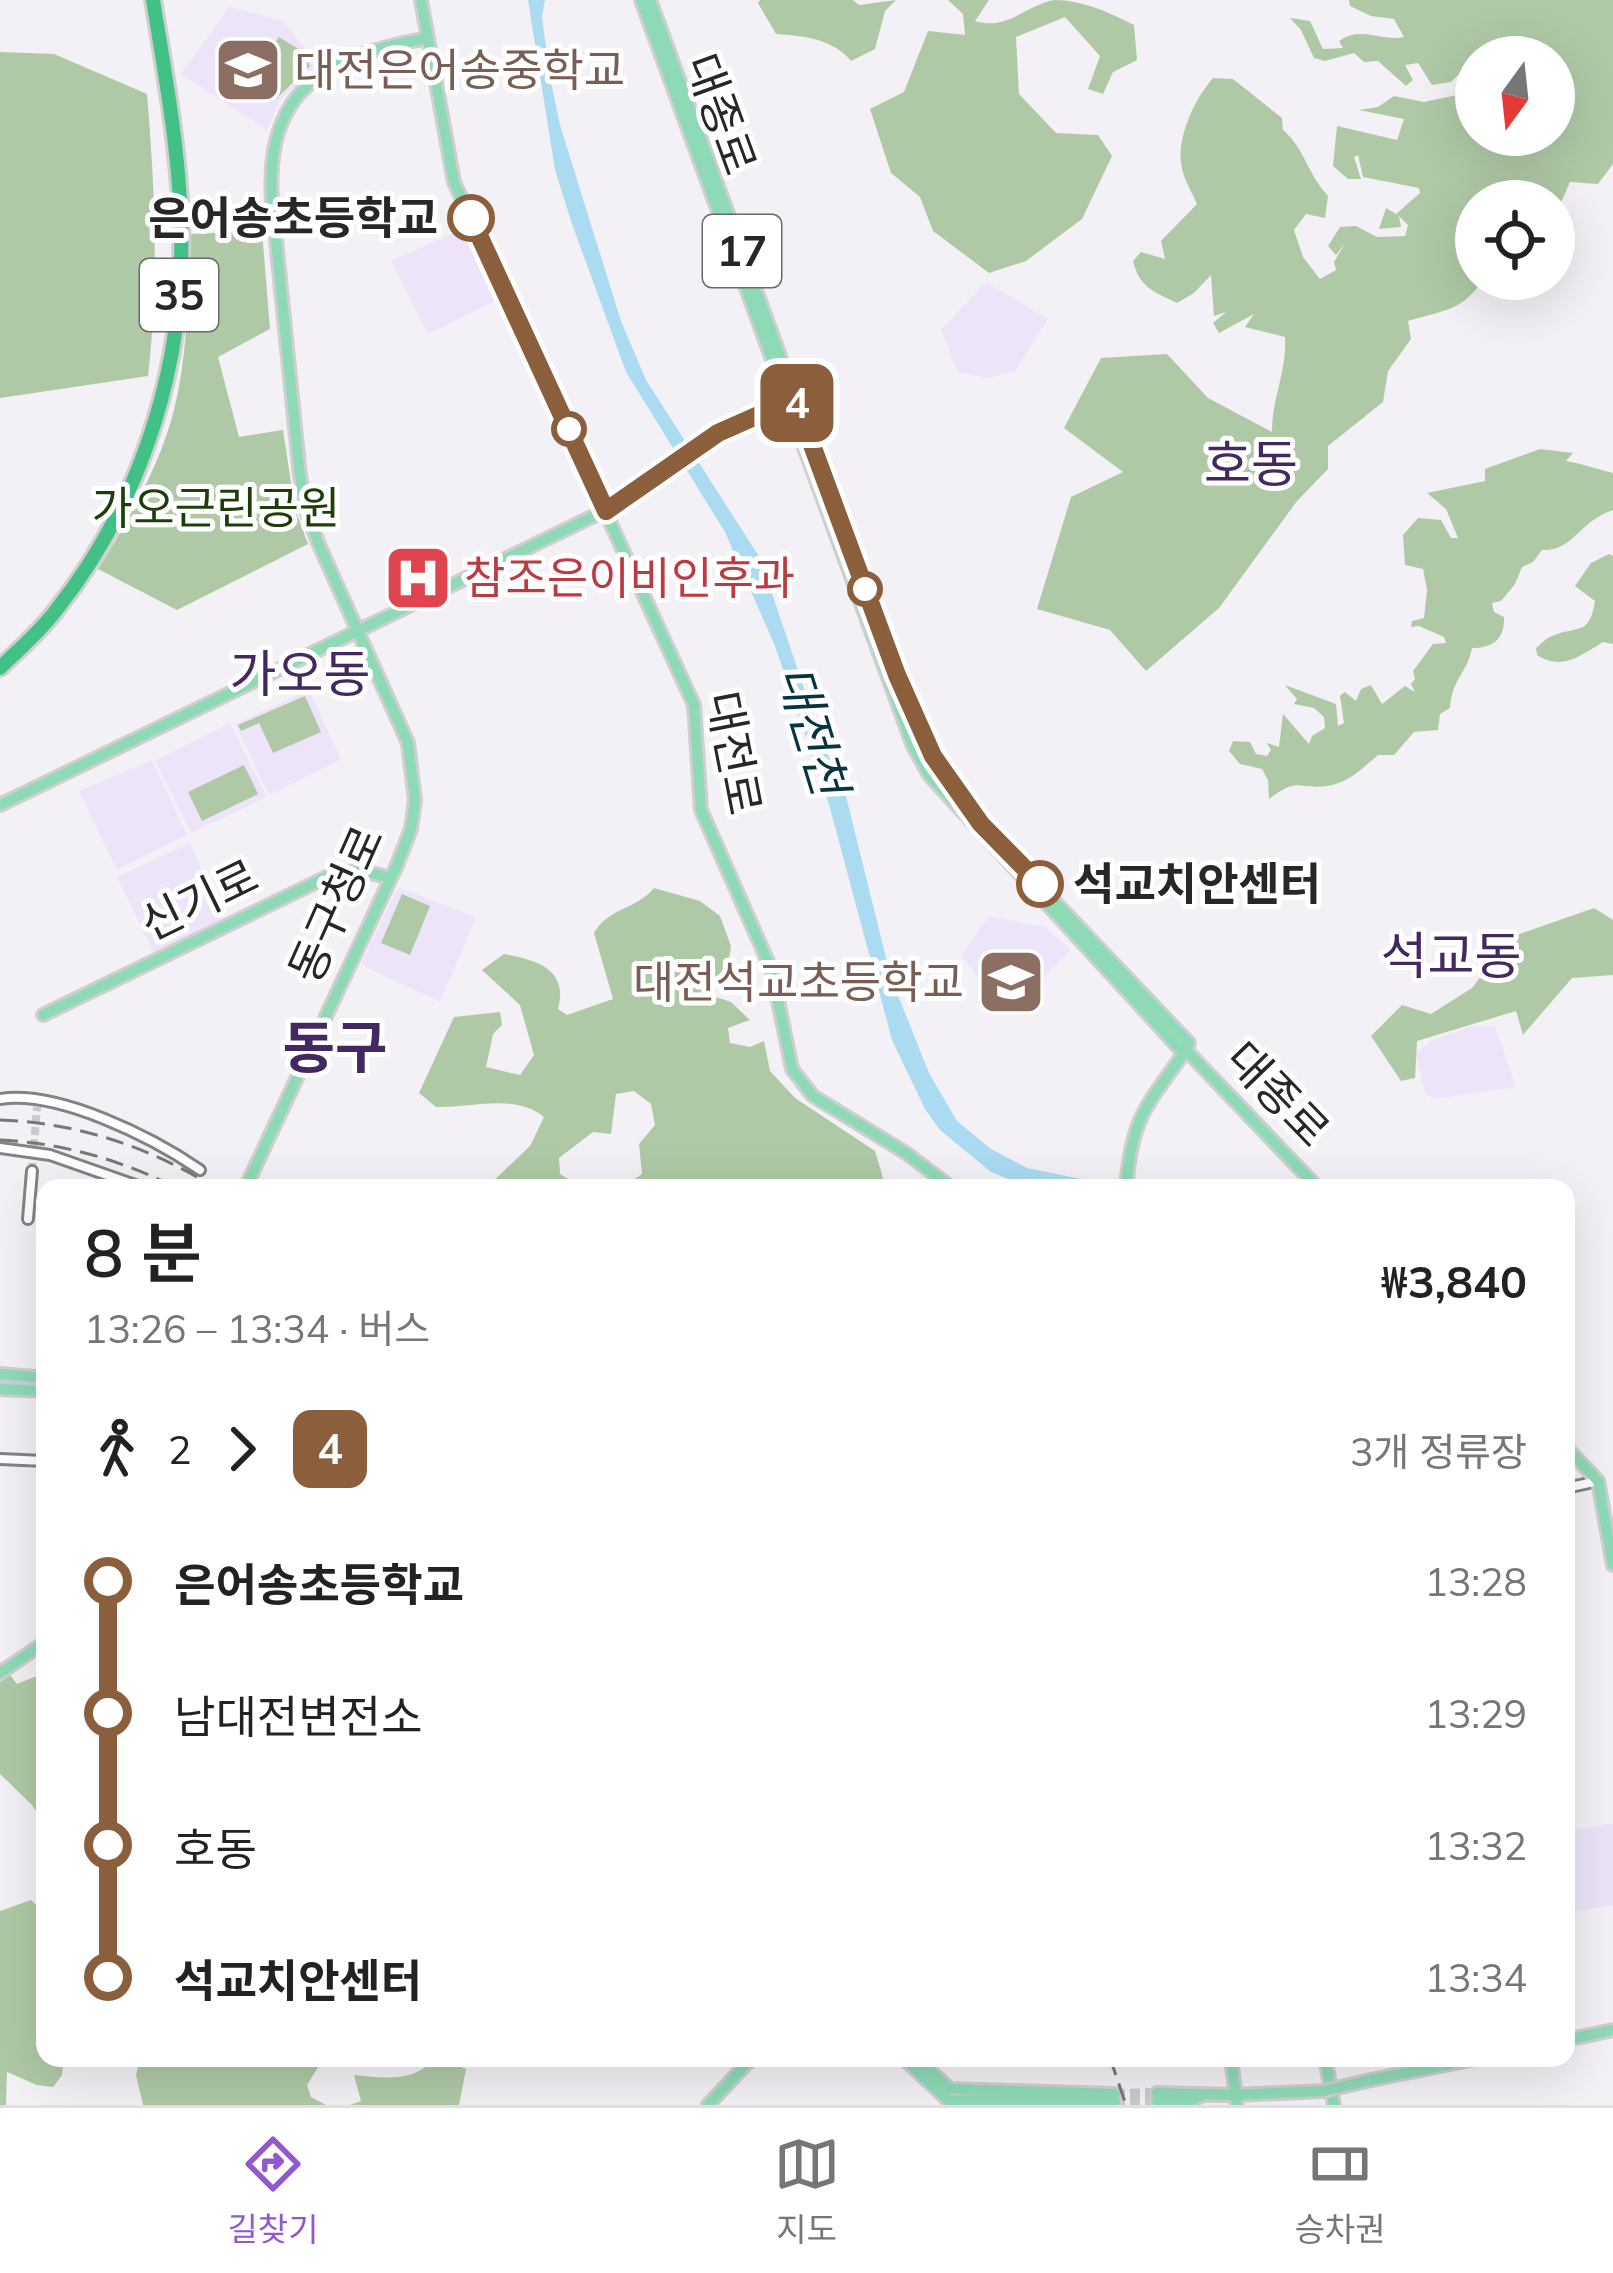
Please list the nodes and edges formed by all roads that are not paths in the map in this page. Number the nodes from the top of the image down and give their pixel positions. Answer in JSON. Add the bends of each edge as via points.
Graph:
{"nodes":[{"id":1,"x":150,"y":0,"type":"edge"},
{"id":2,"x":421,"y":0,"type":"edge"},
{"id":3,"x":645,"y":0,"type":"edge"},
{"id":4,"x":428,"y":38,"type":"junction"},
{"id":5,"x":791,"y":401,"type":"junction"},
{"id":6,"x":606,"y":511,"type":"junction"},
{"id":7,"x":356,"y":631,"type":"junction"},
{"id":8,"x":0,"y":664,"type":"edge"},
{"id":9,"x":0,"y":805,"type":"edge"},
{"id":10,"x":391,"y":878,"type":"junction"},
{"id":11,"x":43,"y":1015,"type":"dead end"},
{"id":12,"x":1186,"y":1050,"type":"junction"},
{"id":13,"x":0,"y":1099,"type":"edge"},
{"id":14,"x":0,"y":1148,"type":"edge"},
{"id":15,"x":200,"y":1170,"type":"dead end"},
{"id":16,"x":32,"y":1171,"type":"tunnel mouth"},
{"id":17,"x":118,"y":1179,"type":"edge"},
{"id":18,"x":249,"y":1179,"type":"edge"},
{"id":19,"x":940,"y":1179,"type":"edge"},
{"id":20,"x":1127,"y":1179,"type":"edge"},
{"id":21,"x":1309,"y":1179,"type":"edge"},
{"id":22,"x":28,"y":1219,"type":"dead end"},
{"id":23,"x":0,"y":1374,"type":"edge"},
{"id":24,"x":36,"y":1377,"type":"edge"},
{"id":25,"x":0,"y":1389,"type":"edge"},
{"id":26,"x":36,"y":1391,"type":"edge"},
{"id":27,"x":1575,"y":1457,"type":"edge"},
{"id":28,"x":0,"y":1460,"type":"edge"},
{"id":29,"x":36,"y":1461,"type":"edge"},
{"id":30,"x":1598,"y":1481,"type":"junction"},
{"id":31,"x":1575,"y":1486,"type":"edge"},
{"id":32,"x":1613,"y":1487,"type":"edge"},
{"id":33,"x":1613,"y":1565,"type":"edge"},
{"id":34,"x":36,"y":1648,"type":"edge"},
{"id":35,"x":0,"y":1673,"type":"edge"},
{"id":36,"x":1613,"y":2030,"type":"edge"},
{"id":37,"x":1575,"y":2038,"type":"edge"},
{"id":38,"x":744,"y":2067,"type":"edge"},
{"id":39,"x":914,"y":2067,"type":"edge"},
{"id":40,"x":924,"y":2067,"type":"edge"},
{"id":41,"x":1232,"y":2067,"type":"edge"},
{"id":42,"x":1327,"y":2067,"type":"edge"},
{"id":43,"x":1435,"y":2067,"type":"edge"},
{"id":44,"x":1157,"y":2097,"type":"dead end"},
{"id":45,"x":952,"y":2099,"type":"edge"},
{"id":46,"x":1236,"y":2100,"type":"edge"},
{"id":47,"x":972,"y":2103,"type":"edge"},
{"id":48,"x":708,"y":2105,"type":"edge"},
{"id":49,"x":1334,"y":2105,"type":"edge"}],
"edges":[{"from":1,"to":8,"type":"highway","number":"35","via":[[175,260],[162,373],[118,498],[82,571]]},
{"from":2,"to":4,"type":"main road","name":"대전로"},
{"from":3,"to":5,"type":"main road","name":"대종로","number":"17"},
{"from":4,"to":6,"type":"main road","name":"대전로","via":[[454,182]]},
{"from":4,"to":7,"type":"main road","name":"동구청로","via":[[322,71],[285,117],[270,170],[300,476],[308,517]]},
{"from":5,"to":6,"type":"main road","via":[[718,433]]},
{"from":5,"to":12,"type":"main road","name":"대종로","number":"17","via":[[908,733],[933,783]]},
{"from":6,"to":7,"type":"main road"},
{"from":6,"to":19,"type":"main road","name":"대전로","via":[[694,705],[701,810],[772,971],[792,1069],[813,1096]]},
{"from":7,"to":9,"type":"main road"},
{"from":7,"to":10,"type":"main road","name":"동구청로","via":[[414,770],[410,829]]},
{"from":10,"to":11,"type":"main road","name":"신기로","via":[[333,874]]},
{"from":10,"to":18,"type":"main road","name":"동구청로"},
{"from":12,"to":20,"type":"main road","via":[[1138,1116]]},
{"from":12,"to":21,"type":"main road","name":"대종로"},
{"from":13,"to":15,"type":"street","via":[[65,1104]]},
{"from":14,"to":17,"type":"street"},
{"from":16,"to":22,"type":"street"},
{"from":23,"to":24,"type":"main road"},
{"from":25,"to":26,"type":"main road"},
{"from":27,"to":30,"type":"main road"},
{"from":28,"to":29,"type":"street"},
{"from":30,"to":31,"type":"street"},
{"from":30,"to":32,"type":"main road"},
{"from":30,"to":33,"type":"main road"},
{"from":34,"to":35,"type":"main road"},
{"from":36,"to":37,"type":"main road"},
{"from":38,"to":48,"type":"main road"},
{"from":39,"to":45,"type":"main road"},
{"from":40,"to":45,"type":"main road"},
{"from":41,"to":46,"type":"main road"},
{"from":42,"to":49,"type":"main road"},
{"from":43,"to":46,"type":"main road","bridge":true},
{"from":44,"to":46,"type":"main road","via":[[1190,2092]]},
{"from":45,"to":47,"type":"main road"},
{"from":45,"to":47,"type":"main road","via":[[1115,2097]]}]}
